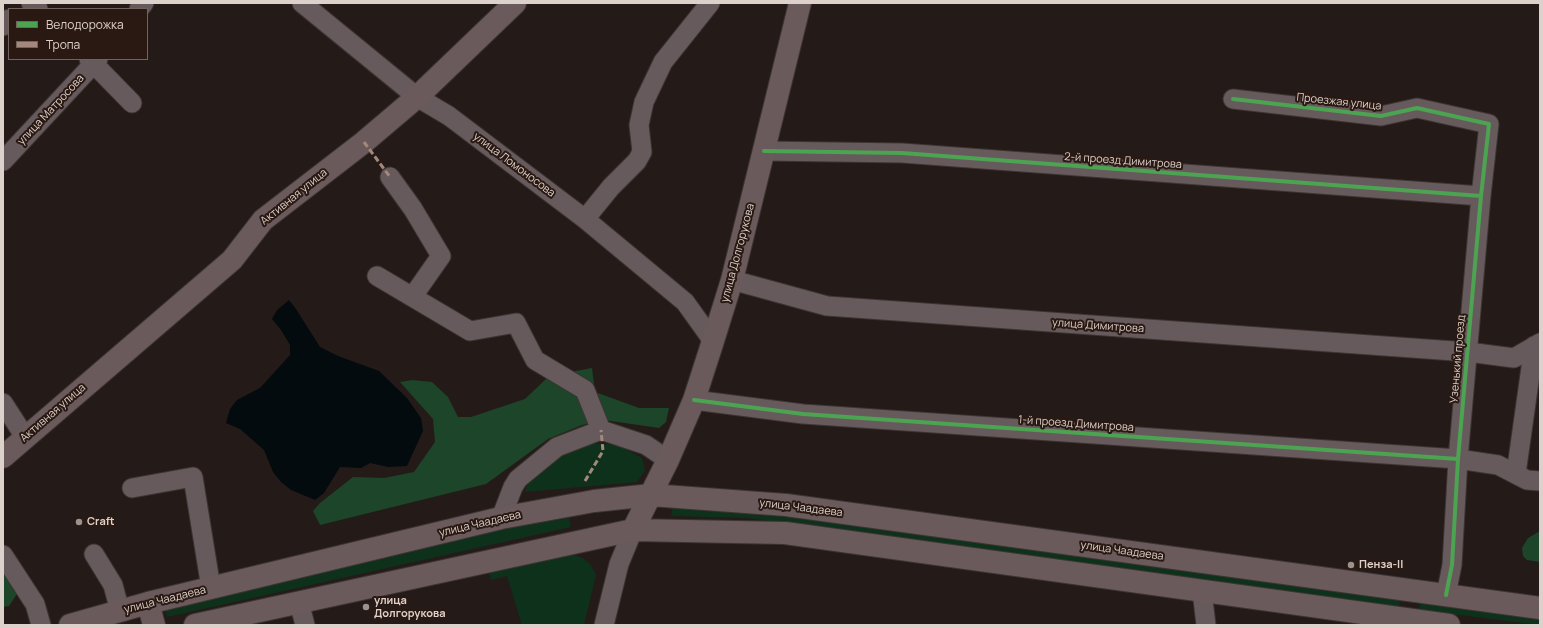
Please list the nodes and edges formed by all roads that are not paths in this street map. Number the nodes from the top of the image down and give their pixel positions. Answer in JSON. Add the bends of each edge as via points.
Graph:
{"nodes":[{"id":1,"x":302,"y":3,"type":"edge"},
{"id":2,"x":515,"y":3,"type":"edge"},
{"id":3,"x":710,"y":3,"type":"edge"},
{"id":4,"x":800,"y":3,"type":"edge"},
{"id":5,"x":94,"y":61,"type":"edge"},
{"id":6,"x":417,"y":97,"type":"junction"},
{"id":7,"x":1233,"y":99,"type":"dead end"},
{"id":8,"x":132,"y":103,"type":"dead end"},
{"id":9,"x":1489,"y":124,"type":"joint"},
{"id":10,"x":764,"y":151,"type":"junction"},
{"id":11,"x":3,"y":161,"type":"edge"},
{"id":12,"x":390,"y":177,"type":"dead end"},
{"id":13,"x":1481,"y":196,"type":"junction"},
{"id":14,"x":585,"y":219,"type":"junction"},
{"id":15,"x":378,"y":276,"type":"dead end"},
{"id":16,"x":732,"y":280,"type":"junction"},
{"id":17,"x":412,"y":296,"type":"junction"},
{"id":18,"x":713,"y":341,"type":"junction"},
{"id":19,"x":1537,"y":345,"type":"edge"},
{"id":20,"x":1468,"y":352,"type":"junction"},
{"id":21,"x":694,"y":400,"type":"junction"},
{"id":22,"x":3,"y":403,"type":"edge"},
{"id":23,"x":601,"y":430,"type":"junction"},
{"id":24,"x":25,"y":437,"type":"junction"},
{"id":25,"x":3,"y":457,"type":"edge"},
{"id":26,"x":1458,"y":459,"type":"junction"},
{"id":27,"x":668,"y":460,"type":"junction"},
{"id":28,"x":1516,"y":474,"type":"junction"},
{"id":29,"x":1540,"y":482,"type":"edge"},
{"id":30,"x":132,"y":488,"type":"dead end"},
{"id":31,"x":651,"y":495,"type":"junction"},
{"id":32,"x":501,"y":518,"type":"junction"},
{"id":33,"x":633,"y":530,"type":"junction"},
{"id":34,"x":94,"y":554,"type":"dead end"},
{"id":35,"x":3,"y":555,"type":"edge"},
{"id":36,"x":211,"y":588,"type":"junction"},
{"id":37,"x":1202,"y":591,"type":"junction"},
{"id":38,"x":1446,"y":595,"type":"junction"},
{"id":39,"x":299,"y":602,"type":"junction"},
{"id":40,"x":148,"y":603,"type":"junction"},
{"id":41,"x":1540,"y":608,"type":"edge"},
{"id":42,"x":120,"y":611,"type":"junction"},
{"id":43,"x":239,"y":620,"type":"edge"},
{"id":44,"x":41,"y":625,"type":"edge"},
{"id":45,"x":70,"y":625,"type":"edge"},
{"id":46,"x":154,"y":625,"type":"edge"},
{"id":47,"x":195,"y":625,"type":"edge"},
{"id":48,"x":304,"y":625,"type":"edge"},
{"id":49,"x":604,"y":625,"type":"edge"},
{"id":50,"x":1206,"y":625,"type":"edge"},
{"id":51,"x":1449,"y":625,"type":"edge"}],
"edges":[{"from":1,"to":6,"type":"street","name":"улица Ломоносова"},
{"from":2,"to":6,"type":"main road","name":"Активная улица"},
{"from":3,"to":14,"type":"street","via":[[663,62],[644,102],[639,125],[642,152],[637,161],[611,187]]},
{"from":4,"to":10,"type":"main road","name":"улица Долгорукова"},
{"from":5,"to":8,"type":"street"},
{"from":5,"to":11,"type":"street","name":"улица Матросова"},
{"from":6,"to":14,"type":"street","name":"улица Ломоносова","via":[[449,116]]},
{"from":6,"to":24,"type":"main road","name":"Активная улица","via":[[364,142],[263,220],[232,260]]},
{"from":7,"to":9,"type":"street","name":"Проезжая улица","via":[[1381,116],[1417,108]]},
{"from":9,"to":13,"type":"street","name":"Узенький проезд"},
{"from":10,"to":13,"type":"street","name":"2-й проезд Димитрова","via":[[910,154]]},
{"from":10,"to":16,"type":"main road","name":"улица Долгорукова"},
{"from":12,"to":17,"type":"street","via":[[413,209],[440,256]]},
{"from":13,"to":20,"type":"street","name":"Узенький проезд"},
{"from":14,"to":18,"type":"street","name":"улица Ломоносова","via":[[685,302]]},
{"from":15,"to":17,"type":"street"},
{"from":16,"to":18,"type":"main road","name":"улица Долгорукова"},
{"from":16,"to":20,"type":"street","name":"улица Димитрова","via":[[827,306]]},
{"from":17,"to":23,"type":"street","via":[[470,331],[516,323],[534,360],[585,390]]},
{"from":18,"to":21,"type":"main road","name":"улица Долгорукова"},
{"from":19,"to":20,"type":"street","name":"улица Димитрова","via":[[1514,358]]},
{"from":19,"to":28,"type":"street"},
{"from":20,"to":26,"type":"street","name":"Узенький проезд"},
{"from":21,"to":26,"type":"street","name":"1-й проезд Димитрова","via":[[803,414]]},
{"from":21,"to":27,"type":"main road","name":"улица Долгорукова"},
{"from":22,"to":24,"type":"street"},
{"from":23,"to":27,"type":"street","via":[[646,445]]},
{"from":23,"to":32,"type":"street","via":[[557,447],[518,479]]},
{"from":24,"to":25,"type":"main road","name":"Активная улица"},
{"from":26,"to":28,"type":"street","name":"1-й проезд Димитрова","via":[[1498,465]]},
{"from":26,"to":38,"type":"street","name":"Узенький проезд","via":[[1452,565]]},
{"from":27,"to":31,"type":"main road","name":"улица Долгорукова"},
{"from":28,"to":29,"type":"street","name":"1-й проезд Димитрова","via":[[1527,480]]},
{"from":30,"to":36,"type":"street","via":[[193,477]]},
{"from":31,"to":32,"type":"main road","name":"улица Чаадаева","via":[[594,501]]},
{"from":31,"to":33,"type":"main road","name":"улица Долгорукова"},
{"from":31,"to":38,"type":"main road","name":"улица Чаадаева","via":[[786,505]]},
{"from":32,"to":36,"type":"main road","name":"улица Чаадаева"},
{"from":33,"to":37,"type":"main road","via":[[785,533]]},
{"from":33,"to":39,"type":"main road"},
{"from":33,"to":49,"type":"street","via":[[619,564]]},
{"from":34,"to":42,"type":"street","via":[[113,585]]},
{"from":35,"to":44,"type":"street","via":[[35,604]]},
{"from":36,"to":40,"type":"main road","name":"улица Чаадаева"},
{"from":37,"to":50,"type":"street"},
{"from":37,"to":51,"type":"main road"},
{"from":38,"to":41,"type":"main road","name":"улица Чаадаева"},
{"from":39,"to":43,"type":"main road"},
{"from":39,"to":48,"type":"street"},
{"from":40,"to":42,"type":"main road","name":"улица Чаадаева"},
{"from":40,"to":46,"type":"main road"},
{"from":42,"to":45,"type":"main road","name":"улица Чаадаева"},
{"from":43,"to":47,"type":"main road"}]}
